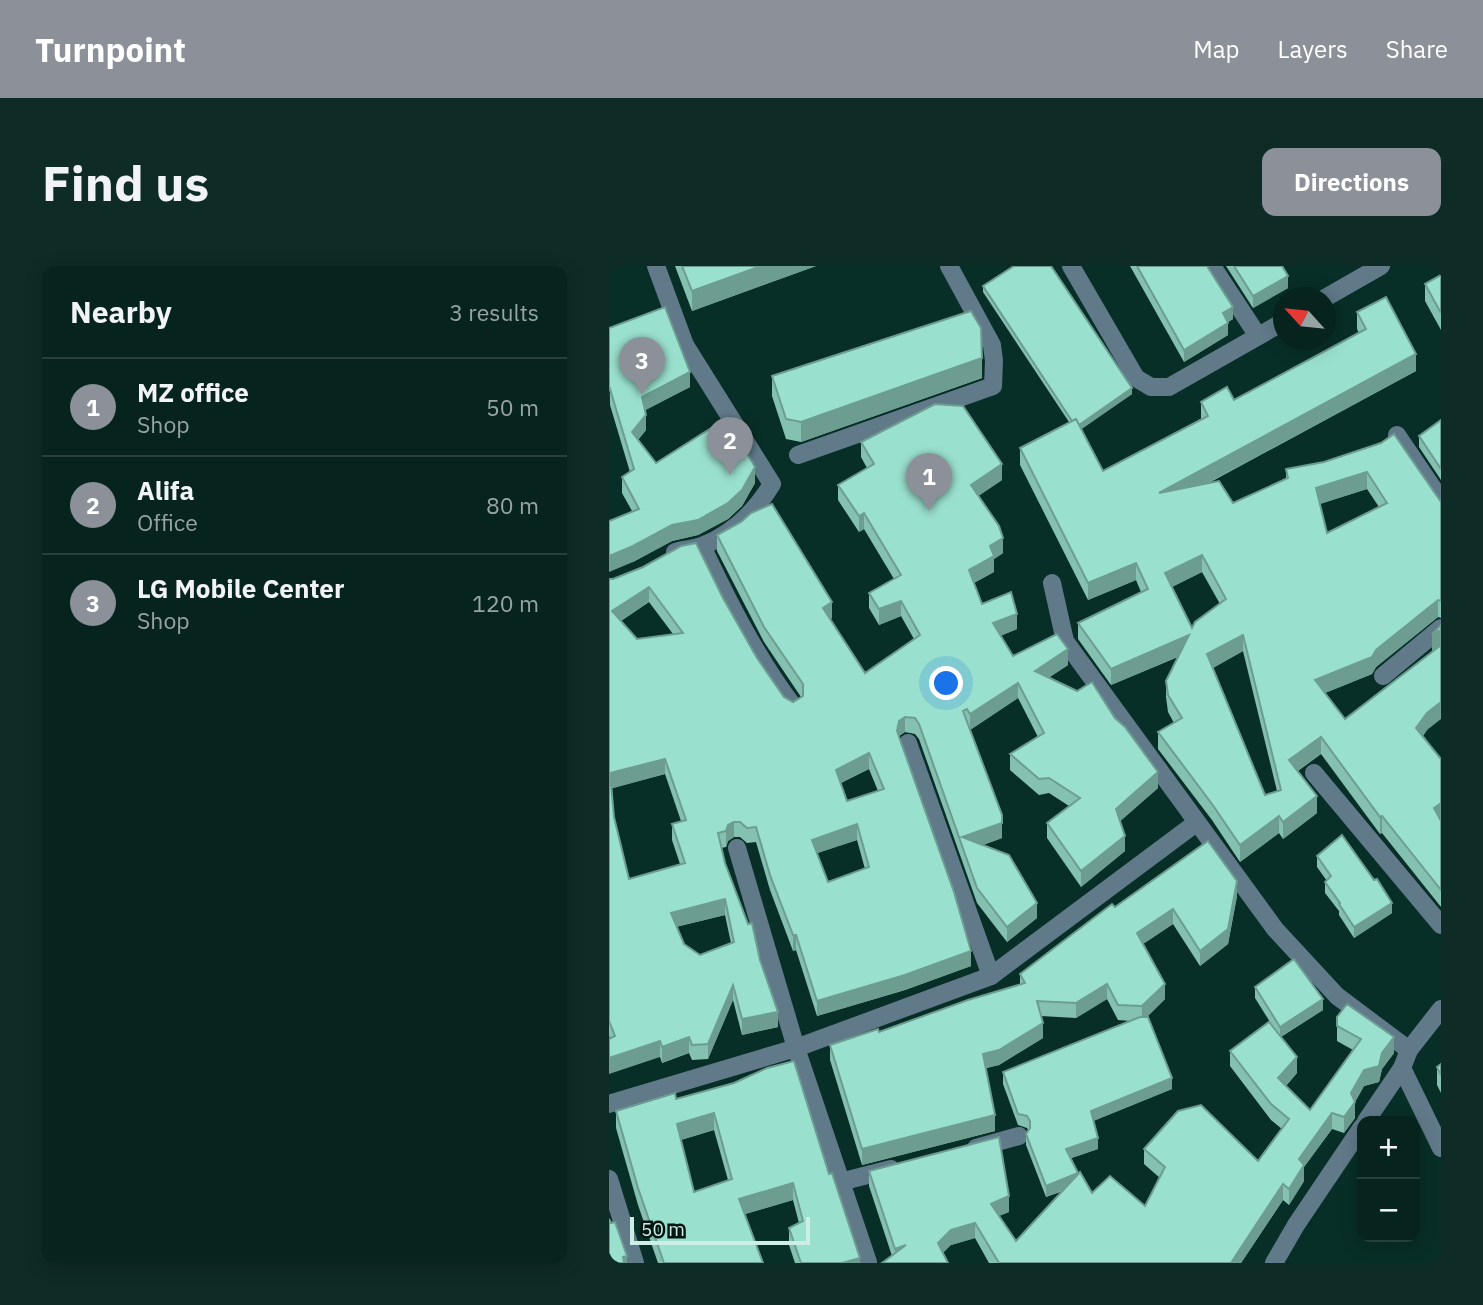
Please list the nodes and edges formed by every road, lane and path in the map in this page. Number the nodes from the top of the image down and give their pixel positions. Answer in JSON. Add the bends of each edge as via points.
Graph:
{"nodes":[{"id":1,"x":656,"y":266,"type":"edge"},
{"id":2,"x":949,"y":266,"type":"edge"},
{"id":3,"x":1071,"y":266,"type":"edge"},
{"id":4,"x":1212,"y":266,"type":"edge"},
{"id":5,"x":1381,"y":266,"type":"edge"},
{"id":6,"x":1336,"y":292,"type":"edge"},
{"id":7,"x":1273,"y":328,"type":"edge"},
{"id":8,"x":1258,"y":336,"type":"junction"},
{"id":9,"x":1397,"y":435,"type":"edge"},
{"id":10,"x":798,"y":455,"type":"dead end"},
{"id":11,"x":1441,"y":500,"type":"edge"},
{"id":12,"x":702,"y":546,"type":"junction"},
{"id":13,"x":657,"y":561,"type":"edge"},
{"id":14,"x":1052,"y":583,"type":"dead end"},
{"id":15,"x":1441,"y":628,"type":"edge"},
{"id":16,"x":1384,"y":676,"type":"dead end"},
{"id":17,"x":793,"y":706,"type":"edge"},
{"id":18,"x":908,"y":743,"type":"dead end"},
{"id":19,"x":1314,"y":773,"type":"dead end"},
{"id":20,"x":1196,"y":823,"type":"junction"},
{"id":21,"x":737,"y":848,"type":"dead end"},
{"id":22,"x":1441,"y":925,"type":"edge"},
{"id":23,"x":991,"y":976,"type":"junction"},
{"id":24,"x":1441,"y":1009,"type":"edge"},
{"id":25,"x":796,"y":1048,"type":"junction"},
{"id":26,"x":1409,"y":1050,"type":"junction"},
{"id":27,"x":1402,"y":1068,"type":"junction"},
{"id":28,"x":609,"y":1104,"type":"edge"},
{"id":29,"x":1369,"y":1116,"type":"edge"},
{"id":30,"x":1357,"y":1134,"type":"edge"},
{"id":31,"x":1019,"y":1136,"type":"dead end"},
{"id":32,"x":1441,"y":1148,"type":"edge"},
{"id":33,"x":955,"y":1153,"type":"edge"},
{"id":34,"x":904,"y":1166,"type":"edge"},
{"id":35,"x":609,"y":1179,"type":"edge"},
{"id":36,"x":840,"y":1182,"type":"junction"},
{"id":37,"x":868,"y":1262,"type":"edge"},
{"id":38,"x":635,"y":1263,"type":"edge"},
{"id":39,"x":1274,"y":1263,"type":"edge"}],
"edges":[{"from":1,"to":12,"type":"street","via":[[685,345],[772,484],[761,503],[735,528]]},
{"from":2,"to":10,"type":"street","via":[[992,345],[993,386]]},
{"from":3,"to":8,"type":"street","via":[[1136,378],[1150,387],[1169,387]]},
{"from":4,"to":8,"type":"street"},
{"from":5,"to":6,"type":"street"},
{"from":7,"to":8,"type":"street"},
{"from":9,"to":11,"type":"street"},
{"from":12,"to":13,"type":"street"},
{"from":12,"to":17,"type":"street","via":[[737,621]]},
{"from":14,"to":20,"type":"street","via":[[1065,641]]},
{"from":15,"to":16,"type":"street"},
{"from":18,"to":23,"type":"street"},
{"from":19,"to":22,"type":"street"},
{"from":20,"to":23,"type":"street"},
{"from":20,"to":26,"type":"street","via":[[1275,929],[1337,996]]},
{"from":21,"to":25,"type":"street"},
{"from":23,"to":25,"type":"street"},
{"from":24,"to":26,"type":"street"},
{"from":25,"to":28,"type":"street"},
{"from":25,"to":36,"type":"street"},
{"from":26,"to":27,"type":"street"},
{"from":27,"to":29,"type":"street"},
{"from":27,"to":32,"type":"street"},
{"from":30,"to":39,"type":"street"},
{"from":31,"to":33,"type":"street"},
{"from":34,"to":36,"type":"street"},
{"from":35,"to":38,"type":"street"},
{"from":36,"to":37,"type":"street"}]}
